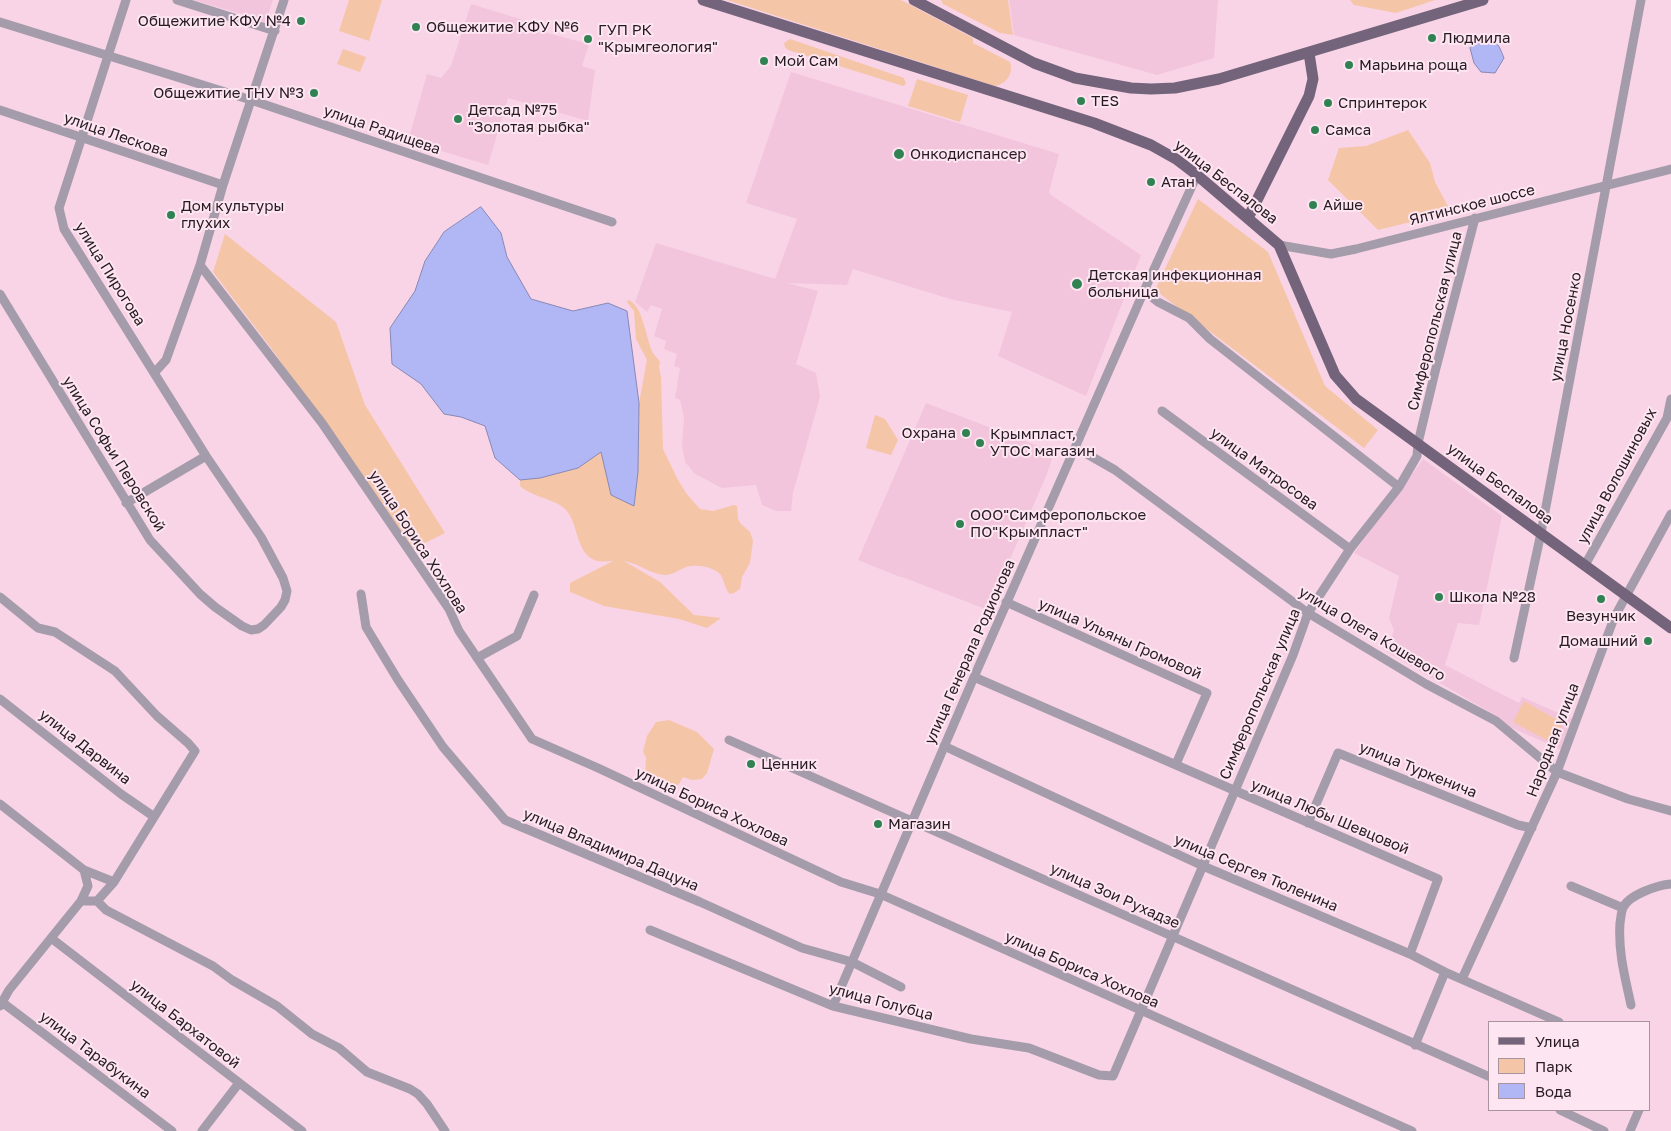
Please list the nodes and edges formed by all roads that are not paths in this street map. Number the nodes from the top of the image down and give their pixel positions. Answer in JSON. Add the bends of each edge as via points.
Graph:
{"nodes":[{"id":1,"x":126,"y":0,"type":"edge"},
{"id":2,"x":177,"y":0,"type":"edge"},
{"id":3,"x":284,"y":0,"type":"edge"},
{"id":4,"x":703,"y":0,"type":"edge"},
{"id":5,"x":914,"y":0,"type":"edge"},
{"id":6,"x":1483,"y":0,"type":"edge"},
{"id":7,"x":1641,"y":0,"type":"edge"},
{"id":8,"x":0,"y":22,"type":"edge"},
{"id":9,"x":275,"y":31,"type":"junction"},
{"id":10,"x":1309,"y":53,"type":"junction"},
{"id":11,"x":109,"y":57,"type":"junction"},
{"id":12,"x":251,"y":100,"type":"junction"},
{"id":13,"x":0,"y":110,"type":"edge"},
{"id":14,"x":83,"y":138,"type":"junction"},
{"id":15,"x":1671,"y":169,"type":"edge"},
{"id":16,"x":1198,"y":175,"type":"junction"},
{"id":17,"x":223,"y":185,"type":"junction"},
{"id":18,"x":1607,"y":186,"type":"junction"},
{"id":19,"x":1248,"y":218,"type":"junction"},
{"id":20,"x":1475,"y":218,"type":"junction"},
{"id":21,"x":612,"y":222,"type":"dead end"},
{"id":22,"x":1279,"y":244,"type":"junction"},
{"id":23,"x":1301,"y":248,"type":"junction"},
{"id":24,"x":1286,"y":262,"type":"junction"},
{"id":25,"x":200,"y":265,"type":"junction"},
{"id":26,"x":1144,"y":291,"type":"junction"},
{"id":27,"x":0,"y":294,"type":"edge"},
{"id":28,"x":154,"y":372,"type":"junction"},
{"id":29,"x":1671,"y":399,"type":"edge"},
{"id":30,"x":1162,"y":411,"type":"dead end"},
{"id":31,"x":1418,"y":443,"type":"junction"},
{"id":32,"x":1075,"y":449,"type":"junction"},
{"id":33,"x":206,"y":456,"type":"junction"},
{"id":34,"x":1398,"y":487,"type":"junction"},
{"id":35,"x":126,"y":503,"type":"junction"},
{"id":36,"x":1671,"y":514,"type":"edge"},
{"id":37,"x":1542,"y":533,"type":"junction"},
{"id":38,"x":261,"y":537,"type":"joint"},
{"id":39,"x":1350,"y":549,"type":"junction"},
{"id":40,"x":1585,"y":565,"type":"junction"},
{"id":41,"x":361,"y":594,"type":"dead end"},
{"id":42,"x":1626,"y":594,"type":"junction"},
{"id":43,"x":534,"y":595,"type":"dead end"},
{"id":44,"x":0,"y":597,"type":"edge"},
{"id":45,"x":1006,"y":602,"type":"junction"},
{"id":46,"x":1308,"y":613,"type":"junction"},
{"id":47,"x":1671,"y":628,"type":"edge"},
{"id":48,"x":477,"y":658,"type":"junction"},
{"id":49,"x":1514,"y":658,"type":"dead end"},
{"id":50,"x":974,"y":676,"type":"junction"},
{"id":51,"x":0,"y":699,"type":"edge"},
{"id":52,"x":729,"y":740,"type":"dead end"},
{"id":53,"x":944,"y":746,"type":"junction"},
{"id":54,"x":1176,"y":764,"type":"junction"},
{"id":55,"x":1557,"y":772,"type":"junction"},
{"id":56,"x":1234,"y":791,"type":"junction"},
{"id":57,"x":0,"y":804,"type":"edge"},
{"id":58,"x":1671,"y":811,"type":"edge"},
{"id":59,"x":153,"y":816,"type":"junction"},
{"id":60,"x":912,"y":821,"type":"junction"},
{"id":61,"x":1308,"y":823,"type":"junction"},
{"id":62,"x":1532,"y":828,"type":"junction"},
{"id":63,"x":1203,"y":866,"type":"junction"},
{"id":64,"x":84,"y":870,"type":"junction"},
{"id":65,"x":114,"y":882,"type":"junction"},
{"id":66,"x":1671,"y":884,"type":"edge"},
{"id":67,"x":1571,"y":886,"type":"dead end"},
{"id":68,"x":880,"y":894,"type":"junction"},
{"id":69,"x":81,"y":901,"type":"junction"},
{"id":70,"x":97,"y":901,"type":"junction"},
{"id":71,"x":1623,"y":908,"type":"junction"},
{"id":72,"x":650,"y":930,"type":"dead end"},
{"id":73,"x":1173,"y":936,"type":"junction"},
{"id":74,"x":51,"y":938,"type":"junction"},
{"id":75,"x":1410,"y":954,"type":"junction"},
{"id":76,"x":852,"y":962,"type":"junction"},
{"id":77,"x":1445,"y":972,"type":"junction"},
{"id":78,"x":1462,"y":979,"type":"junction"},
{"id":79,"x":901,"y":987,"type":"dead end"},
{"id":80,"x":1,"y":1004,"type":"edge"},
{"id":81,"x":1632,"y":1004,"type":"dead end"},
{"id":82,"x":833,"y":1006,"type":"junction"},
{"id":83,"x":1142,"y":1011,"type":"junction"},
{"id":84,"x":1557,"y":1021,"type":"edge"},
{"id":85,"x":1415,"y":1045,"type":"junction"},
{"id":86,"x":1113,"y":1076,"type":"joint"},
{"id":87,"x":1488,"y":1076,"type":"edge"},
{"id":88,"x":240,"y":1083,"type":"junction"},
{"id":89,"x":1562,"y":1111,"type":"edge"},
{"id":90,"x":1639,"y":1111,"type":"edge"},
{"id":91,"x":172,"y":1131,"type":"edge"},
{"id":92,"x":202,"y":1131,"type":"edge"},
{"id":93,"x":302,"y":1131,"type":"edge"},
{"id":94,"x":445,"y":1131,"type":"edge"},
{"id":95,"x":1412,"y":1131,"type":"edge"},
{"id":96,"x":1604,"y":1131,"type":"edge"},
{"id":97,"x":1630,"y":1131,"type":"edge"}],
"edges":[{"from":1,"to":11,"type":"street","name":"улица Пирогова"},
{"from":2,"to":9,"type":"street"},
{"from":3,"to":9,"type":"street"},
{"from":4,"to":16,"type":"main road","name":"улица Беспалова","via":[[1094,123],[1156,148]]},
{"from":5,"to":10,"type":"main road","via":[[1045,68],[1075,78],[1131,88],[1195,85]]},
{"from":6,"to":10,"type":"main road"},
{"from":7,"to":18,"type":"street","name":"улица Носенко"},
{"from":8,"to":11,"type":"street","name":"улица Радищева"},
{"from":9,"to":12,"type":"street"},
{"from":10,"to":19,"type":"main road","via":[[1313,79],[1309,96]]},
{"from":11,"to":12,"type":"street","name":"улица Радищева"},
{"from":11,"to":14,"type":"street","name":"улица Пирогова"},
{"from":12,"to":17,"type":"street"},
{"from":12,"to":21,"type":"street","name":"улица Радищева"},
{"from":13,"to":14,"type":"street","name":"улица Лескова"},
{"from":14,"to":17,"type":"street","name":"улица Лескова"},
{"from":14,"to":28,"type":"street","name":"улица Пирогова","via":[[60,208],[64,228]]},
{"from":15,"to":18,"type":"street","name":"Ялтинское шоссе"},
{"from":16,"to":19,"type":"main road","name":"улица Беспалова"},
{"from":16,"to":26,"type":"street","name":"улица Генерала Родионова"},
{"from":17,"to":25,"type":"street"},
{"from":18,"to":20,"type":"street","name":"Ялтинское шоссе"},
{"from":18,"to":37,"type":"street","name":"улица Носенко"},
{"from":19,"to":22,"type":"main road","name":"улица Беспалова"},
{"from":20,"to":23,"type":"street","name":"Ялтинское шоссе","via":[[1331,254]]},
{"from":20,"to":31,"type":"street","name":"Симферопольская улица"},
{"from":22,"to":23,"type":"street","name":"Ялтинское шоссе"},
{"from":22,"to":24,"type":"main road","name":"улица Беспалова"},
{"from":23,"to":24,"type":"street","via":[[1290,254]]},
{"from":24,"to":31,"type":"main road","name":"улица Беспалова","via":[[1335,375],[1356,399]]},
{"from":25,"to":28,"type":"street","via":[[166,360]]},
{"from":25,"to":48,"type":"street","name":"улица Бориса Хохлова","via":[[322,424],[449,609]]},
{"from":26,"to":32,"type":"street","name":"улица Генерала Родионова"},
{"from":26,"to":34,"type":"street","via":[[1189,318],[1210,339]]},
{"from":27,"to":35,"type":"street","name":"улица Софьи Перовской"},
{"from":28,"to":33,"type":"street","name":"улица Пирогова"},
{"from":29,"to":40,"type":"street","name":"улица Волошиновых","via":[[1667,418]]},
{"from":30,"to":39,"type":"street","name":"улица Матросова"},
{"from":31,"to":34,"type":"street","name":"Симферопольская улица","via":[[1417,456]]},
{"from":31,"to":37,"type":"main road","name":"улица Беспалова"},
{"from":32,"to":45,"type":"street","name":"улица Генерала Родионова"},
{"from":32,"to":46,"type":"street","name":"улица Олега Кошевого","via":[[1115,470]]},
{"from":33,"to":35,"type":"street"},
{"from":33,"to":38,"type":"street","name":"улица Пирогова"},
{"from":34,"to":39,"type":"street","name":"Симферопольская улица"},
{"from":35,"to":38,"type":"street","name":"улица Софьи Перовской","via":[[150,540],[200,594],[251,630],[264,626],[281,607],[287,591]]},
{"from":36,"to":42,"type":"street","name":"Народная улица"},
{"from":37,"to":40,"type":"main road","name":"улица Беспалова"},
{"from":37,"to":49,"type":"street","name":"улица Носенко"},
{"from":39,"to":46,"type":"street","name":"Симферопольская улица"},
{"from":40,"to":42,"type":"main road","name":"улица Беспалова"},
{"from":41,"to":76,"type":"street","name":"улица Владимира Дацуна","via":[[366,628],[398,680],[443,746],[506,820],[802,948]]},
{"from":42,"to":47,"type":"main road","name":"улица Беспалова"},
{"from":42,"to":55,"type":"street","name":"Народная улица","via":[[1614,618]]},
{"from":43,"to":48,"type":"street","via":[[517,636]]},
{"from":44,"to":59,"type":"street","via":[[38,628],[55,632],[115,671],[157,716],[195,750]]},
{"from":45,"to":50,"type":"street","name":"улица Генерала Родионова"},
{"from":45,"to":54,"type":"street","name":"улица Ульяны Громовой","via":[[1207,693]]},
{"from":46,"to":55,"type":"street","name":"улица Олега Кошевого","via":[[1426,684],[1496,721]]},
{"from":46,"to":56,"type":"street","name":"Симферопольская улица"},
{"from":48,"to":68,"type":"street","name":"улица Бориса Хохлова","via":[[532,739],[841,882]]},
{"from":50,"to":53,"type":"street","name":"улица Генерала Родионова"},
{"from":50,"to":54,"type":"street","name":"улица Любы Шевцовой"},
{"from":51,"to":59,"type":"street","name":"улица Дарвина"},
{"from":52,"to":60,"type":"street","name":"улица Зои Рухадзе"},
{"from":53,"to":60,"type":"street","name":"улица Генерала Родионова"},
{"from":53,"to":63,"type":"street","name":"улица Сергея Тюленина"},
{"from":54,"to":56,"type":"street","name":"улица Любы Шевцовой"},
{"from":55,"to":58,"type":"street","name":"улица Олега Кошевого","via":[[1628,799]]},
{"from":55,"to":62,"type":"street","name":"Народная улица"},
{"from":56,"to":61,"type":"street","name":"улица Любы Шевцовой"},
{"from":56,"to":63,"type":"street","name":"Симферопольская улица"},
{"from":57,"to":64,"type":"street"},
{"from":59,"to":65,"type":"street"},
{"from":60,"to":68,"type":"street","name":"улица Генерала Родионова"},
{"from":60,"to":73,"type":"street","name":"улица Зои Рухадзе"},
{"from":61,"to":62,"type":"street","name":"улица Туркенича","via":[[1338,753]]},
{"from":61,"to":75,"type":"street","name":"улица Любы Шевцовой","via":[[1438,879]]},
{"from":62,"to":78,"type":"street","name":"Народная улица"},
{"from":63,"to":73,"type":"street","name":"Симферопольская улица"},
{"from":63,"to":75,"type":"street","name":"улица Сергея Тюленина"},
{"from":64,"to":65,"type":"street"},
{"from":64,"to":69,"type":"street","via":[[88,886]]},
{"from":65,"to":70,"type":"street"},
{"from":66,"to":71,"type":"street","via":[[1636,895]]},
{"from":67,"to":71,"type":"street"},
{"from":68,"to":76,"type":"street","name":"улица Генерала Родионова"},
{"from":68,"to":83,"type":"street","name":"улица Бориса Хохлова"},
{"from":69,"to":70,"type":"street"},
{"from":69,"to":74,"type":"street"},
{"from":70,"to":94,"type":"street","via":[[106,910],[213,966],[277,1006],[312,1034],[339,1048],[367,1072],[418,1094]]},
{"from":71,"to":81,"type":"street","via":[[1619,949]]},
{"from":72,"to":82,"type":"street","name":"улица Голубца"},
{"from":73,"to":83,"type":"street","name":"Симферопольская улица"},
{"from":73,"to":85,"type":"street","name":"улица Зои Рухадзе"},
{"from":74,"to":80,"type":"street"},
{"from":74,"to":88,"type":"street","name":"улица Бархатовой"},
{"from":75,"to":77,"type":"street","name":"улица Сергея Тюленина"},
{"from":76,"to":79,"type":"street","name":"улица Владимира Дацуна"},
{"from":76,"to":82,"type":"street","name":"улица Генерала Родионова"},
{"from":77,"to":78,"type":"street","name":"улица Сергея Тюленина"},
{"from":77,"to":85,"type":"street"},
{"from":78,"to":84,"type":"street","name":"улица Сергея Тюленина"},
{"from":80,"to":91,"type":"street","name":"улица Тарабукина"},
{"from":82,"to":86,"type":"street","name":"улица Голубца","via":[[971,1039],[1029,1048],[1099,1075]]},
{"from":83,"to":86,"type":"street","name":"Симферопольская улица"},
{"from":83,"to":95,"type":"street","name":"улица Бориса Хохлова"},
{"from":85,"to":87,"type":"street","name":"улица Зои Рухадзе"},
{"from":88,"to":92,"type":"street"},
{"from":88,"to":93,"type":"street","name":"улица Бархатовой"},
{"from":89,"to":96,"type":"street"},
{"from":90,"to":97,"type":"street"}]}
